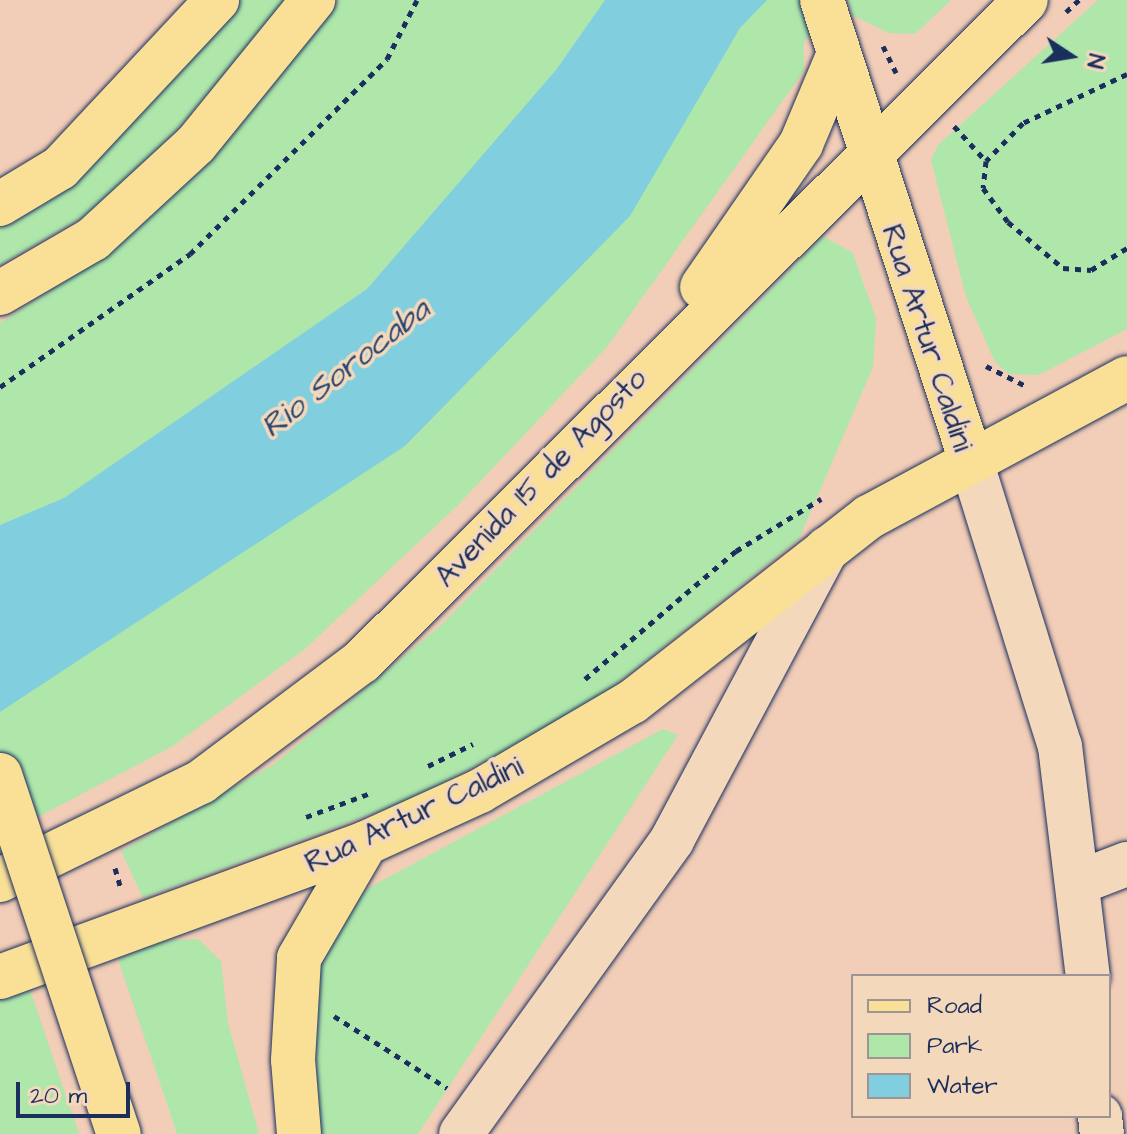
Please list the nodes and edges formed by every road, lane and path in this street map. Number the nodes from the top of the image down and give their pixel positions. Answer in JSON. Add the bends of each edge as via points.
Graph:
{"nodes":[{"id":1,"x":217,"y":0,"type":"edge"},
{"id":2,"x":313,"y":0,"type":"edge"},
{"id":3,"x":417,"y":0,"type":"edge"},
{"id":4,"x":822,"y":0,"type":"edge"},
{"id":5,"x":1026,"y":0,"type":"edge"},
{"id":6,"x":836,"y":49,"type":"junction"},
{"id":7,"x":1127,"y":74,"type":"edge"},
{"id":8,"x":948,"y":119,"type":"dead end"},
{"id":9,"x":866,"y":151,"type":"junction"},
{"id":10,"x":986,"y":161,"type":"junction"},
{"id":11,"x":0,"y":204,"type":"edge"},
{"id":12,"x":1127,"y":248,"type":"edge"},
{"id":13,"x":0,"y":293,"type":"edge"},
{"id":14,"x":644,"y":373,"type":"junction"},
{"id":15,"x":1127,"y":378,"type":"edge"},
{"id":16,"x":0,"y":387,"type":"edge"},
{"id":17,"x":971,"y":461,"type":"junction"},
{"id":18,"x":826,"y":495,"type":"dead end"},
{"id":19,"x":827,"y":549,"type":"junction"},
{"id":20,"x":580,"y":683,"type":"dead end"},
{"id":21,"x":484,"y":739,"type":"dead end"},
{"id":22,"x":421,"y":769,"type":"dead end"},
{"id":23,"x":0,"y":775,"type":"edge"},
{"id":24,"x":383,"y":788,"type":"dead end"},
{"id":25,"x":296,"y":821,"type":"dead end"},
{"id":26,"x":104,"y":832,"type":"junction"},
{"id":27,"x":366,"y":843,"type":"junction"},
{"id":28,"x":1127,"y":864,"type":"edge"},
{"id":29,"x":0,"y":880,"type":"edge"},
{"id":30,"x":134,"y":882,"type":"dead end"},
{"id":31,"x":1080,"y":882,"type":"junction"},
{"id":32,"x":120,"y":887,"type":"junction"},
{"id":33,"x":105,"y":892,"type":"dead end"},
{"id":34,"x":133,"y":931,"type":"junction"},
{"id":35,"x":1088,"y":974,"type":"edge"},
{"id":36,"x":0,"y":977,"type":"edge"},
{"id":37,"x":294,"y":989,"type":"junction"},
{"id":38,"x":469,"y":1121,"type":"edge"},
{"id":39,"x":119,"y":1134,"type":"edge"},
{"id":40,"x":299,"y":1134,"type":"edge"}],
"edges":[{"from":1,"to":11,"type":"main road","via":[[60,168]]},
{"from":2,"to":13,"type":"main road","via":[[185,155],[93,239]]},
{"from":3,"to":16,"type":"path","via":[[387,59],[190,254]]},
{"from":4,"to":6,"type":"main road","name":"Rua Artur Caldini"},
{"from":5,"to":9,"type":"main road","name":"Avenida 15 de Agosto"},
{"from":6,"to":9,"type":"main road","name":"Rua Artur Caldini"},
{"from":6,"to":14,"type":"main road","via":[[801,144]]},
{"from":7,"to":10,"type":"path","via":[[1023,123]]},
{"from":8,"to":10,"type":"path"},
{"from":9,"to":14,"type":"main road","name":"Avenida 15 de Agosto"},
{"from":9,"to":17,"type":"main road","name":"Rua Artur Caldini"},
{"from":10,"to":12,"type":"path","via":[[983,188],[1008,222],[1063,268],[1091,270]]},
{"from":14,"to":26,"type":"main road","name":"Avenida 15 de Agosto","via":[[361,662],[201,782]]},
{"from":15,"to":17,"type":"main road"},
{"from":17,"to":19,"type":"main road","name":"Rua Artur Caldini"},
{"from":17,"to":31,"type":"street","via":[[1048,696]]},
{"from":18,"to":20,"type":"path","via":[[736,551]]},
{"from":19,"to":27,"type":"main road","name":"Rua Artur Caldini","via":[[632,702],[480,791]]},
{"from":19,"to":38,"type":"street","via":[[672,840]]},
{"from":21,"to":22,"type":"path"},
{"from":23,"to":39,"type":"main road","bridge":true},
{"from":24,"to":25,"type":"path"},
{"from":26,"to":29,"type":"main road","name":"Avenida 15 de Agosto"},
{"from":26,"to":32,"type":"path"},
{"from":27,"to":34,"type":"main road","name":"Rua Artur Caldini"},
{"from":27,"to":37,"type":"main road","via":[[311,929]]},
{"from":28,"to":31,"type":"street"},
{"from":30,"to":32,"type":"path"},
{"from":31,"to":35,"type":"street"},
{"from":32,"to":33,"type":"path"},
{"from":32,"to":34,"type":"path"},
{"from":34,"to":36,"type":"main road","name":"Rua Artur Caldini"},
{"from":37,"to":38,"type":"path"},
{"from":37,"to":40,"type":"main road"}]}
